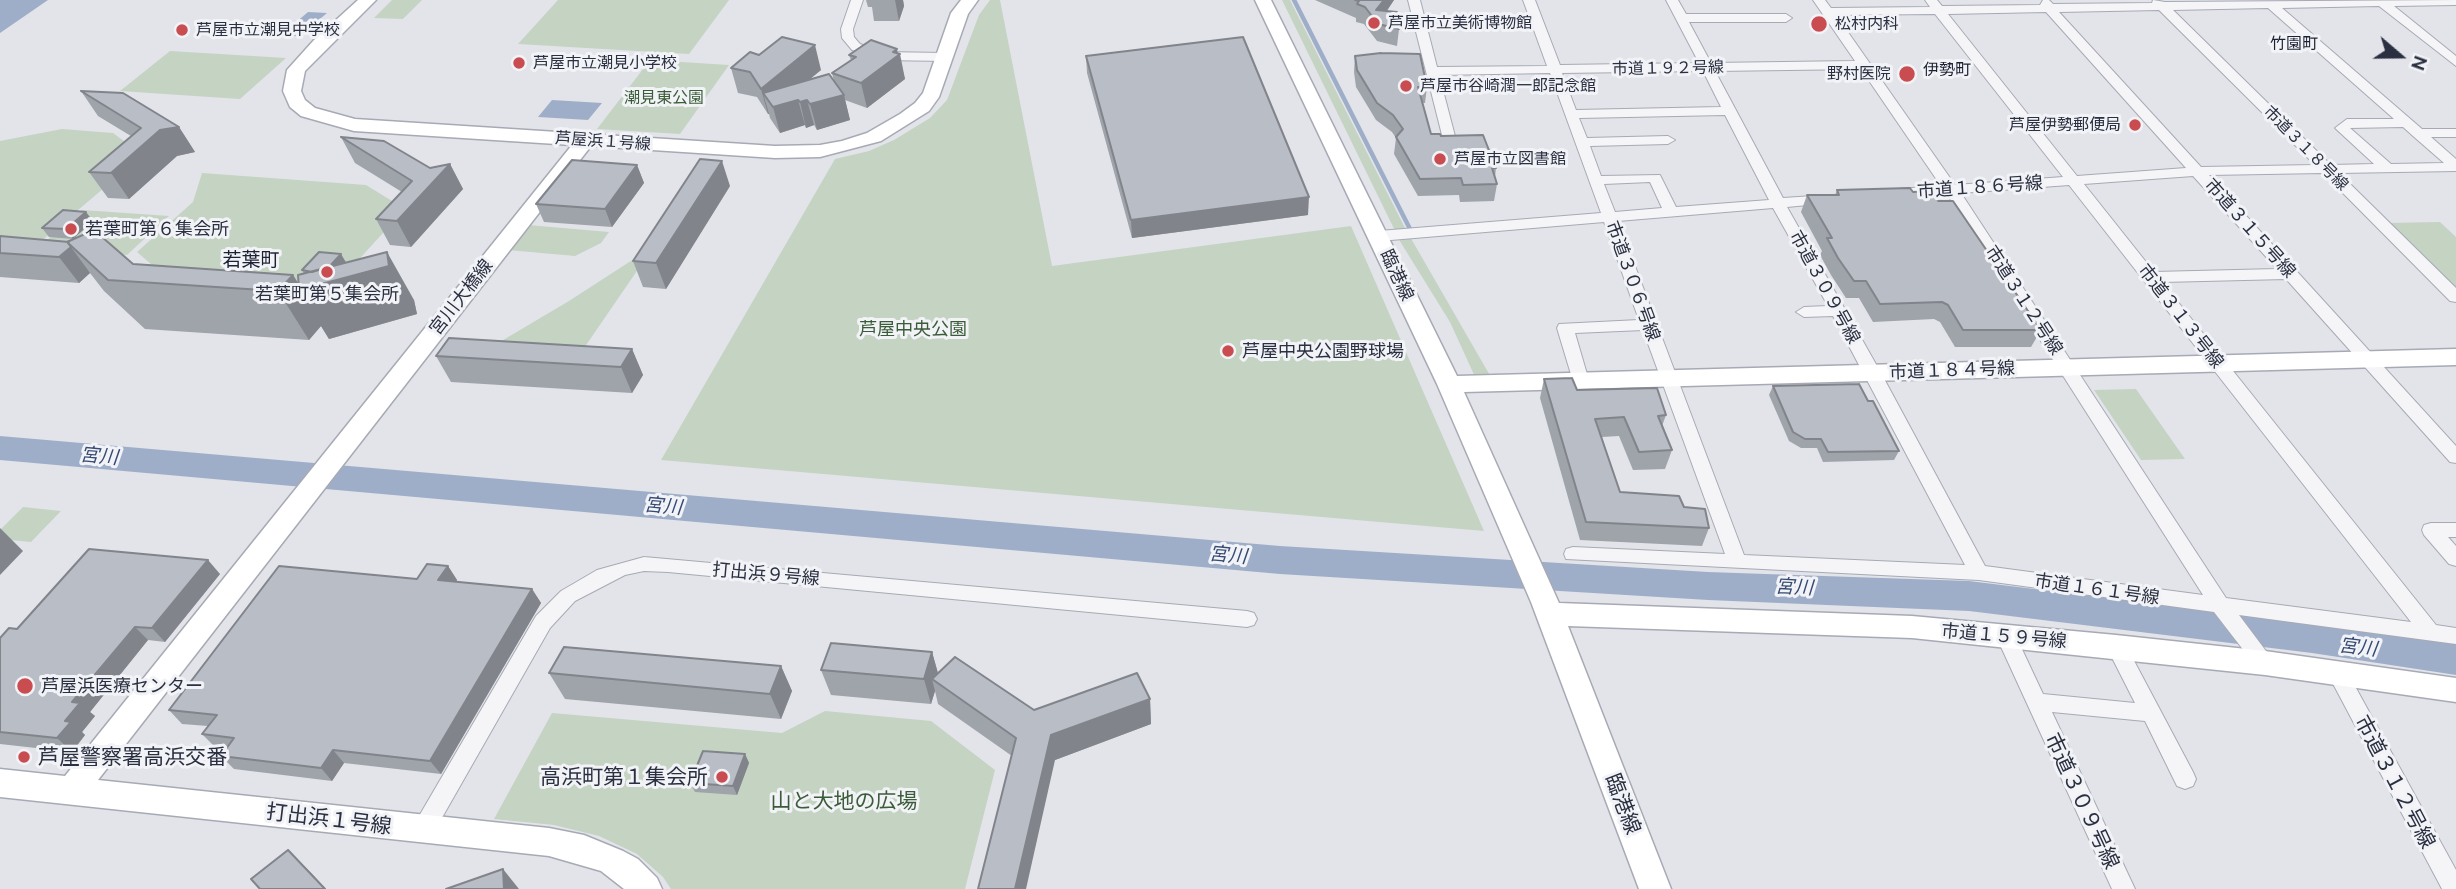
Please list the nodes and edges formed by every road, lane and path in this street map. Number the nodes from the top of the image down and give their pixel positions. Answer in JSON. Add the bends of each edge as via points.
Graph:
{"nodes":[{"id":1,"x":368,"y":0,"type":"edge"},
{"id":2,"x":857,"y":0,"type":"edge"},
{"id":3,"x":970,"y":0,"type":"edge"},
{"id":4,"x":1263,"y":0,"type":"edge"},
{"id":5,"x":1414,"y":0,"type":"edge"},
{"id":6,"x":1529,"y":0,"type":"edge"},
{"id":7,"x":1672,"y":0,"type":"edge"},
{"id":8,"x":2380,"y":1,"type":"edge"},
{"id":9,"x":2456,"y":1,"type":"edge"},
{"id":10,"x":2269,"y":2,"type":"edge"},
{"id":11,"x":2158,"y":3,"type":"edge"},
{"id":12,"x":2046,"y":4,"type":"edge"},
{"id":13,"x":1935,"y":5,"type":"edge"},
{"id":14,"x":1823,"y":6,"type":"edge"},
{"id":15,"x":1682,"y":18,"type":"junction"},
{"id":16,"x":1786,"y":18,"type":"dead end"},
{"id":17,"x":945,"y":57,"type":"junction"},
{"id":18,"x":2456,"y":62,"type":"edge"},
{"id":19,"x":1863,"y":65,"type":"junction"},
{"id":20,"x":1707,"y":67,"type":"junction"},
{"id":21,"x":1553,"y":70,"type":"junction"},
{"id":22,"x":1432,"y":71,"type":"junction"},
{"id":23,"x":1730,"y":111,"type":"junction"},
{"id":24,"x":1569,"y":114,"type":"junction"},
{"id":25,"x":2407,"y":123,"type":"junction"},
{"id":26,"x":2456,"y":133,"type":"edge"},
{"id":27,"x":2418,"y":134,"type":"junction"},
{"id":28,"x":1449,"y":140,"type":"edge"},
{"id":29,"x":1668,"y":140,"type":"dead end"},
{"id":30,"x":586,"y":141,"type":"junction"},
{"id":31,"x":1582,"y":147,"type":"junction"},
{"id":32,"x":1653,"y":151,"type":"dead end"},
{"id":33,"x":2456,"y":167,"type":"edge"},
{"id":34,"x":2387,"y":168,"type":"junction"},
{"id":35,"x":2328,"y":169,"type":"junction"},
{"id":36,"x":2199,"y":171,"type":"junction"},
{"id":37,"x":1595,"y":180,"type":"junction"},
{"id":38,"x":2073,"y":181,"type":"junction"},
{"id":39,"x":1951,"y":189,"type":"junction"},
{"id":40,"x":1885,"y":194,"type":"edge"},
{"id":41,"x":1844,"y":197,"type":"edge"},
{"id":42,"x":1778,"y":203,"type":"junction"},
{"id":43,"x":1671,"y":211,"type":"junction"},
{"id":44,"x":1609,"y":215,"type":"junction"},
{"id":45,"x":1379,"y":236,"type":"junction"},
{"id":46,"x":2293,"y":274,"type":"junction"},
{"id":47,"x":2150,"y":278,"type":"junction"},
{"id":48,"x":2456,"y":297,"type":"edge"},
{"id":49,"x":1838,"y":311,"type":"junction"},
{"id":50,"x":1804,"y":312,"type":"dead end"},
{"id":51,"x":1649,"y":325,"type":"junction"},
{"id":52,"x":2456,"y":357,"type":"edge"},
{"id":53,"x":2369,"y":359,"type":"junction"},
{"id":54,"x":2218,"y":363,"type":"junction"},
{"id":55,"x":2067,"y":366,"type":"junction"},
{"id":56,"x":1873,"y":373,"type":"junction"},
{"id":57,"x":1668,"y":379,"type":"junction"},
{"id":58,"x":1581,"y":382,"type":"junction"},
{"id":59,"x":1449,"y":384,"type":"junction"},
{"id":60,"x":2456,"y":457,"type":"edge"},
{"id":61,"x":2456,"y":530,"type":"edge"},
{"id":62,"x":1573,"y":554,"type":"dead end"},
{"id":63,"x":2456,"y":559,"type":"edge"},
{"id":64,"x":1737,"y":562,"type":"junction"},
{"id":65,"x":1979,"y":573,"type":"junction"},
{"id":66,"x":1548,"y":608,"type":"junction"},
{"id":67,"x":2223,"y":608,"type":"junction"},
{"id":68,"x":1247,"y":619,"type":"dead end"},
{"id":69,"x":2430,"y":632,"type":"junction"},
{"id":70,"x":2006,"y":636,"type":"junction"},
{"id":71,"x":2456,"y":636,"type":"edge"},
{"id":72,"x":2116,"y":646,"type":"junction"},
{"id":73,"x":2260,"y":656,"type":"junction"},
{"id":74,"x":2338,"y":674,"type":"junction"},
{"id":75,"x":2455,"y":693,"type":"edge"},
{"id":76,"x":2036,"y":702,"type":"junction"},
{"id":77,"x":2149,"y":713,"type":"junction"},
{"id":78,"x":2185,"y":779,"type":"dead end"},
{"id":79,"x":0,"y":783,"type":"edge"},
{"id":80,"x":73,"y":789,"type":"junction"},
{"id":81,"x":423,"y":830,"type":"junction"},
{"id":82,"x":2454,"y":887,"type":"edge"},
{"id":83,"x":646,"y":889,"type":"edge"},
{"id":84,"x":1655,"y":889,"type":"edge"},
{"id":85,"x":2123,"y":889,"type":"edge"}],
"edges":[{"from":1,"to":30,"type":"street","name":"芦屋浜１号線","via":[[296,70],[292,91],[303,109],[354,125]]},
{"from":2,"to":17,"type":"street","via":[[847,29],[856,47],[882,56]]},
{"from":3,"to":17,"type":"street","name":"芦屋浜１号線","via":[[960,13]]},
{"from":4,"to":45,"type":"street","name":"臨港線"},
{"from":5,"to":22,"type":"street"},
{"from":6,"to":21,"type":"street","name":"市道３０６号線"},
{"from":7,"to":15,"type":"street","name":"市道３０９号線"},
{"from":8,"to":9,"type":"street"},
{"from":8,"to":10,"type":"street"},
{"from":8,"to":18,"type":"street"},
{"from":10,"to":11,"type":"street"},
{"from":10,"to":25,"type":"street"},
{"from":11,"to":12,"type":"street"},
{"from":11,"to":35,"type":"street","name":"市道３１８号線"},
{"from":12,"to":13,"type":"street"},
{"from":12,"to":36,"type":"street","name":"市道３１５号線"},
{"from":13,"to":14,"type":"street"},
{"from":13,"to":38,"type":"street","name":"市道３１３号線"},
{"from":14,"to":19,"type":"street","name":"市道３１２号線"},
{"from":15,"to":16,"type":"street"},
{"from":15,"to":20,"type":"street","name":"市道３０９号線"},
{"from":17,"to":30,"type":"street","name":"芦屋浜１号線","via":[[922,107],[874,137],[846,145],[775,152]]},
{"from":19,"to":20,"type":"street","name":"市道１９２号線"},
{"from":19,"to":39,"type":"street","name":"市道３１２号線"},
{"from":20,"to":21,"type":"street","name":"市道１９２号線"},
{"from":20,"to":23,"type":"street","name":"市道３０９号線"},
{"from":21,"to":22,"type":"street","name":"市道１９２号線"},
{"from":21,"to":24,"type":"street","name":"市道３０６号線"},
{"from":22,"to":28,"type":"street"},
{"from":23,"to":24,"type":"street"},
{"from":23,"to":42,"type":"street","name":"市道３０９号線"},
{"from":24,"to":31,"type":"street","name":"市道３０６号線"},
{"from":25,"to":27,"type":"street"},
{"from":25,"to":34,"type":"street","via":[[2347,123],[2342,128]]},
{"from":26,"to":27,"type":"street"},
{"from":27,"to":33,"type":"street"},
{"from":29,"to":31,"type":"street"},
{"from":30,"to":80,"type":"street","name":"宮川大橋線"},
{"from":31,"to":32,"type":"street"},
{"from":31,"to":37,"type":"street","name":"市道３０６号線"},
{"from":33,"to":34,"type":"street","name":"市道１８６号線"},
{"from":34,"to":35,"type":"street","name":"市道１８６号線"},
{"from":35,"to":36,"type":"street","name":"市道１８６号線"},
{"from":35,"to":48,"type":"street","name":"市道３１８号線"},
{"from":36,"to":38,"type":"street","name":"市道１８６号線"},
{"from":36,"to":46,"type":"street","name":"市道３１５号線"},
{"from":37,"to":43,"type":"street","via":[[1655,178]]},
{"from":37,"to":44,"type":"street","name":"市道３０６号線"},
{"from":38,"to":39,"type":"street","name":"市道１８６号線"},
{"from":38,"to":47,"type":"street","name":"市道３１３号線"},
{"from":39,"to":40,"type":"street","name":"市道１８６号線"},
{"from":39,"to":55,"type":"street","name":"市道３１２号線"},
{"from":41,"to":42,"type":"street"},
{"from":42,"to":43,"type":"street"},
{"from":42,"to":49,"type":"street","name":"市道３０９号線"},
{"from":43,"to":44,"type":"street"},
{"from":44,"to":45,"type":"street"},
{"from":44,"to":51,"type":"street","name":"市道３０６号線"},
{"from":45,"to":59,"type":"street","name":"臨港線"},
{"from":46,"to":47,"type":"street"},
{"from":46,"to":53,"type":"street","name":"市道３１５号線"},
{"from":47,"to":54,"type":"street","name":"市道３１３号線"},
{"from":49,"to":50,"type":"street"},
{"from":49,"to":56,"type":"street","name":"市道３０９号線"},
{"from":51,"to":57,"type":"street","name":"市道３０６号線"},
{"from":51,"to":58,"type":"street","via":[[1565,328]]},
{"from":52,"to":53,"type":"street","name":"市道１８４号線"},
{"from":53,"to":54,"type":"street","name":"市道１８４号線"},
{"from":53,"to":60,"type":"street","name":"市道３１５号線"},
{"from":54,"to":55,"type":"street","name":"市道１８４号線"},
{"from":54,"to":69,"type":"street","name":"市道３１３号線"},
{"from":55,"to":56,"type":"street","name":"市道１８４号線"},
{"from":55,"to":67,"type":"street","name":"市道３１２号線"},
{"from":56,"to":57,"type":"street","name":"市道１８４号線"},
{"from":56,"to":65,"type":"street","name":"市道３０９号線"},
{"from":57,"to":58,"type":"street","name":"市道１８４号線"},
{"from":57,"to":64,"type":"street","name":"市道３０６号線"},
{"from":58,"to":59,"type":"street","name":"市道１８４号線"},
{"from":59,"to":66,"type":"street","name":"臨港線"},
{"from":61,"to":63,"type":"street","via":[[2431,530]]},
{"from":62,"to":64,"type":"street","name":"市道１６１号線"},
{"from":64,"to":65,"type":"street","name":"市道１６１号線"},
{"from":65,"to":67,"type":"street","name":"市道１６１号線"},
{"from":66,"to":70,"type":"street","name":"市道１５９号線"},
{"from":66,"to":84,"type":"street","name":"臨港線"},
{"from":67,"to":69,"type":"street","name":"市道１６１号線"},
{"from":67,"to":73,"type":"street","name":"市道３１２号線"},
{"from":68,"to":81,"type":"street","name":"打出浜９号線","via":[[668,565],[623,568],[568,596],[543,622]]},
{"from":69,"to":71,"type":"street","name":"市道１６１号線"},
{"from":70,"to":72,"type":"street","name":"市道１５９号線"},
{"from":70,"to":76,"type":"street","name":"市道３０９号線"},
{"from":72,"to":73,"type":"street","name":"市道１５９号線"},
{"from":72,"to":77,"type":"street"},
{"from":73,"to":74,"type":"street","name":"市道１５９号線"},
{"from":74,"to":75,"type":"street","name":"市道１５９号線"},
{"from":74,"to":82,"type":"street","name":"市道３１２号線"},
{"from":76,"to":77,"type":"street"},
{"from":76,"to":85,"type":"street","name":"市道３０９号線"},
{"from":77,"to":78,"type":"street"},
{"from":79,"to":80,"type":"street","name":"打出浜１号線"},
{"from":80,"to":81,"type":"street","name":"打出浜１号線"},
{"from":81,"to":83,"type":"street","name":"打出浜１号線","via":[[549,842],[584,850],[628,870]]}]}
